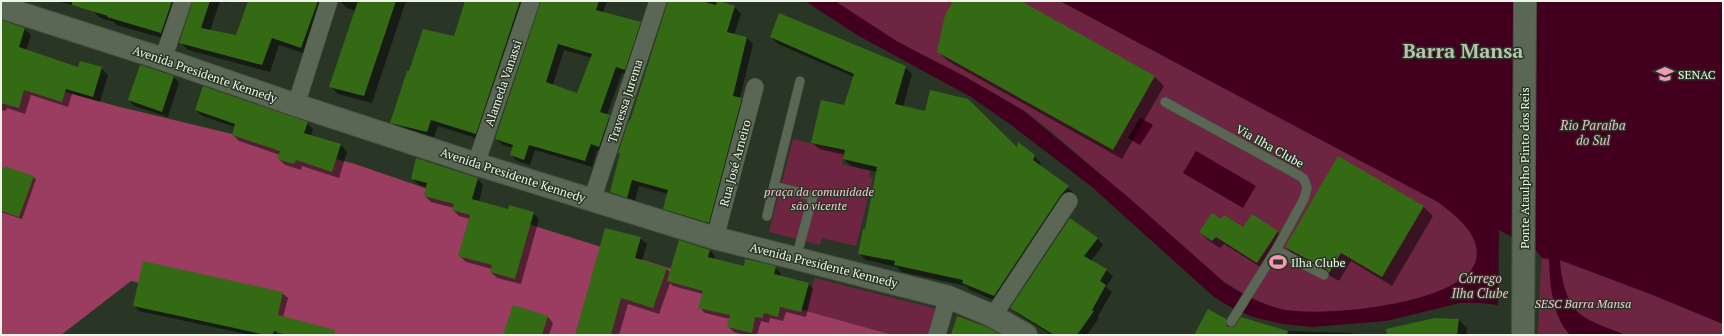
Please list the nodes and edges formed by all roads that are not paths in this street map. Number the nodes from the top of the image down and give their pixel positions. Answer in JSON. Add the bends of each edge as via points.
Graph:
{"nodes":[{"id":1,"x":183,"y":1,"type":"edge"},
{"id":2,"x":329,"y":1,"type":"edge"},
{"id":3,"x":531,"y":1,"type":"edge"},
{"id":4,"x":658,"y":1,"type":"edge"},
{"id":5,"x":1524,"y":1,"type":"edge"},
{"id":6,"x":1,"y":7,"type":"edge"},
{"id":7,"x":163,"y":59,"type":"junction"},
{"id":8,"x":800,"y":81,"type":"dead end"},
{"id":9,"x":755,"y":87,"type":"dead end"},
{"id":10,"x":1165,"y":102,"type":"dead end"},
{"id":11,"x":296,"y":105,"type":"junction"},
{"id":12,"x":476,"y":164,"type":"junction"},
{"id":13,"x":774,"y":186,"type":"junction"},
{"id":14,"x":592,"y":200,"type":"junction"},
{"id":15,"x":1069,"y":201,"type":"dead end"},
{"id":16,"x":767,"y":216,"type":"dead end"},
{"id":17,"x":715,"y":238,"type":"junction"},
{"id":18,"x":1276,"y":250,"type":"junction"},
{"id":19,"x":796,"y":258,"type":"junction"},
{"id":20,"x":1324,"y":275,"type":"dead end"},
{"id":21,"x":948,"y":297,"type":"junction"},
{"id":22,"x":993,"y":316,"type":"junction"},
{"id":23,"x":1231,"y":322,"type":"dead end"},
{"id":24,"x":937,"y":335,"type":"edge"},
{"id":25,"x":1026,"y":335,"type":"edge"},
{"id":26,"x":1523,"y":335,"type":"edge"}],
"edges":[{"from":1,"to":7,"type":"street"},
{"from":2,"to":11,"type":"street"},
{"from":3,"to":12,"type":"street","name":"Alameda Vanassi"},
{"from":4,"to":14,"type":"street","name":"Travessa Jurema"},
{"from":5,"to":26,"type":"main road","name":"Ponte Ataulpho Pinto dos Reis"},
{"from":6,"to":7,"type":"main road","name":"Avenida Presidente Kennedy"},
{"from":7,"to":11,"type":"main road","name":"Avenida Presidente Kennedy"},
{"from":8,"to":13,"type":"lane"},
{"from":9,"to":17,"type":"street","name":"Rua José Arneiro"},
{"from":10,"to":18,"type":"lane","name":"Via Ilha Clube","via":[[1304,179],[1306,194]]},
{"from":11,"to":12,"type":"main road","name":"Avenida Presidente Kennedy"},
{"from":12,"to":14,"type":"main road","name":"Avenida Presidente Kennedy"},
{"from":13,"to":16,"type":"lane"},
{"from":13,"to":19,"type":"lane","via":[[813,196]]},
{"from":14,"to":17,"type":"main road","name":"Avenida Presidente Kennedy"},
{"from":15,"to":22,"type":"street"},
{"from":17,"to":19,"type":"main road","name":"Avenida Presidente Kennedy"},
{"from":18,"to":20,"type":"lane"},
{"from":18,"to":23,"type":"lane","name":"Via Ilha Clube"},
{"from":19,"to":21,"type":"main road","name":"Avenida Presidente Kennedy"},
{"from":21,"to":22,"type":"main road","name":"Avenida Presidente Kennedy"},
{"from":21,"to":24,"type":"street"},
{"from":22,"to":25,"type":"main road","name":"Avenida Presidente Kennedy"}]}
